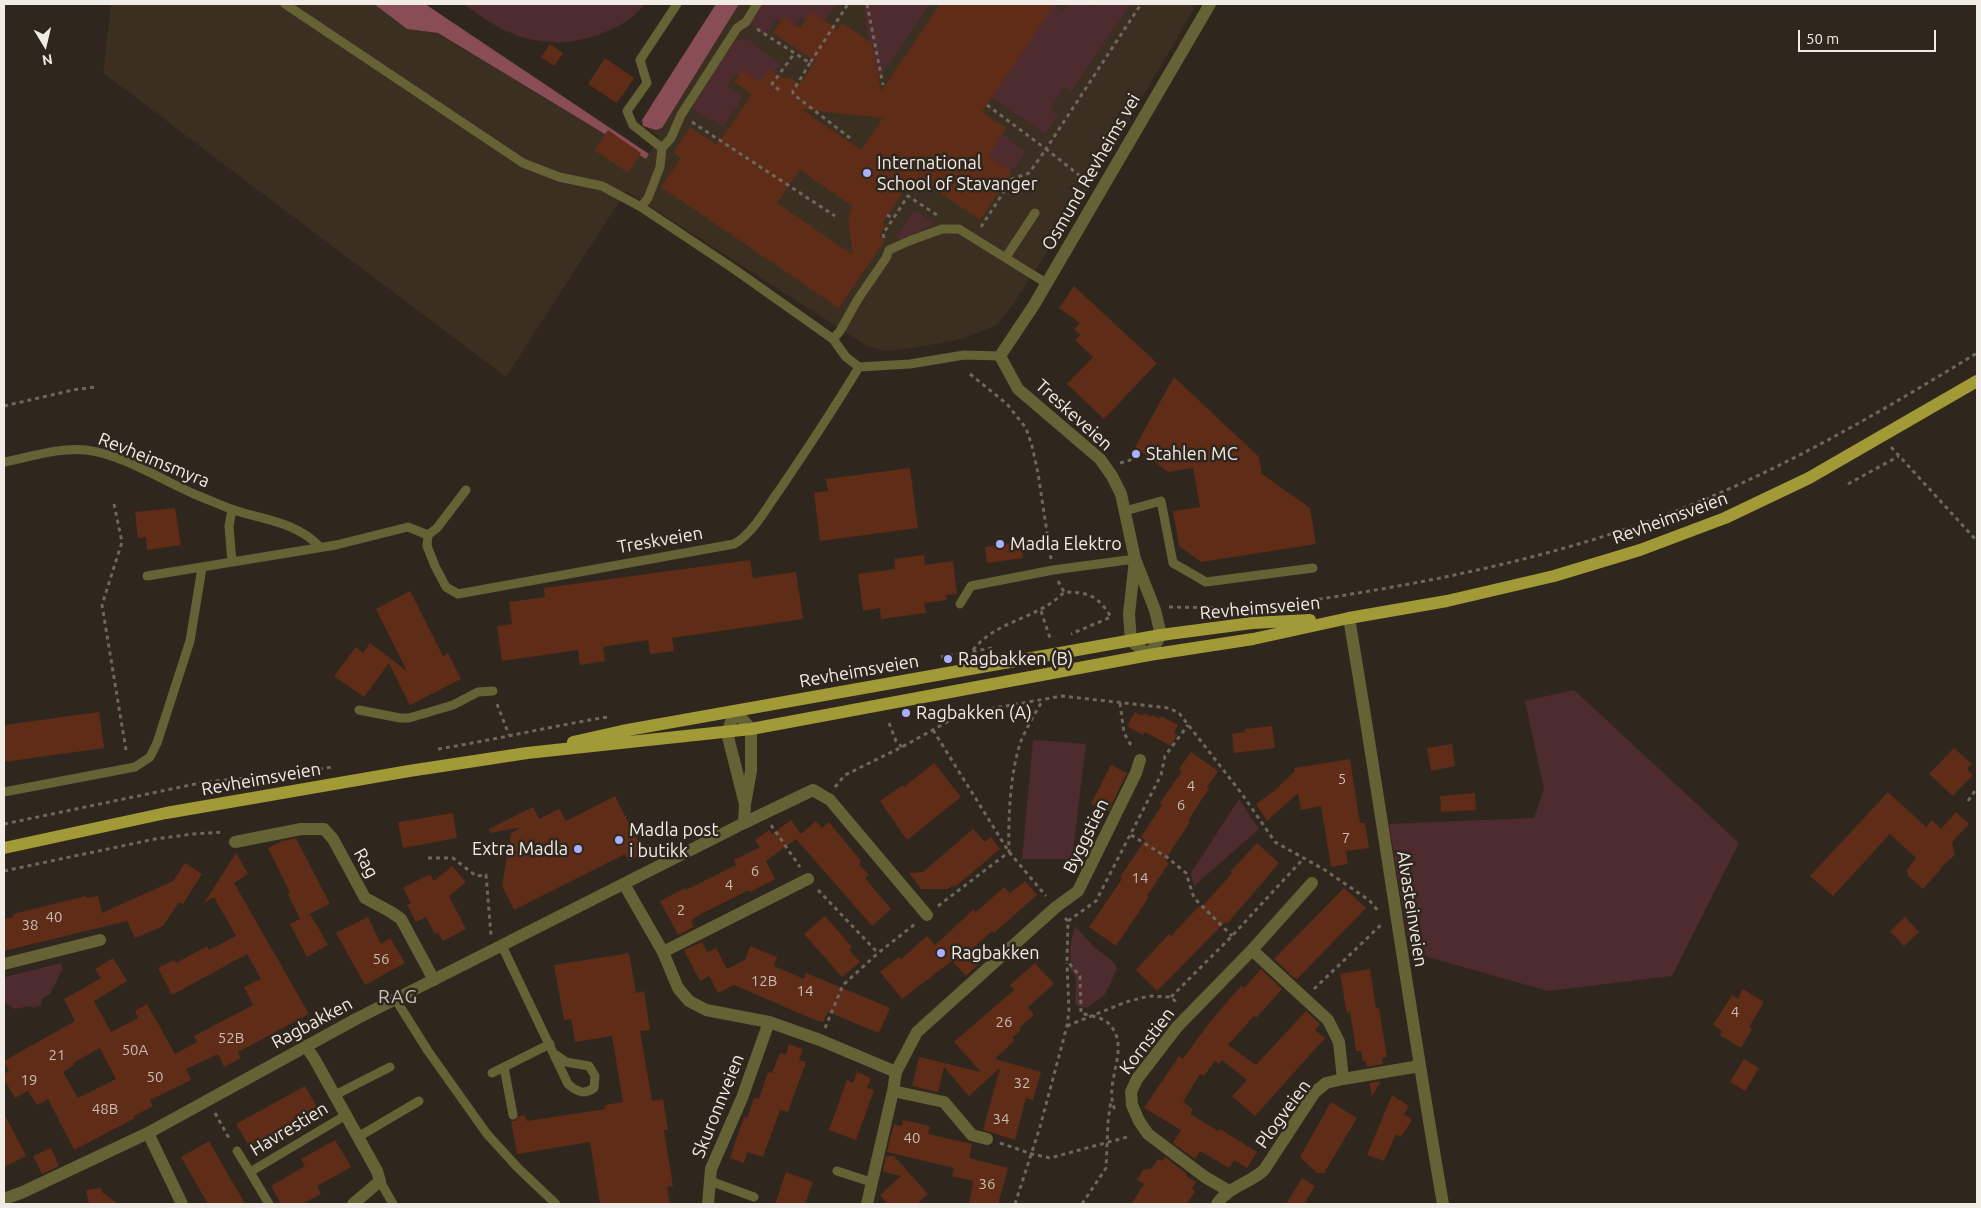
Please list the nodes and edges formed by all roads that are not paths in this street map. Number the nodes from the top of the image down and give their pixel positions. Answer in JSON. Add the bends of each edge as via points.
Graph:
{"nodes":[{"id":1,"x":285,"y":4,"type":"edge"},
{"id":2,"x":677,"y":4,"type":"edge"},
{"id":3,"x":757,"y":4,"type":"edge"},
{"id":4,"x":1210,"y":4,"type":"edge"},
{"id":5,"x":662,"y":148,"type":"junction"},
{"id":6,"x":641,"y":207,"type":"junction"},
{"id":7,"x":1035,"y":213,"type":"dead end"},
{"id":8,"x":1006,"y":257,"type":"junction"},
{"id":9,"x":1046,"y":283,"type":"junction"},
{"id":10,"x":833,"y":339,"type":"junction"},
{"id":11,"x":1000,"y":356,"type":"junction"},
{"id":12,"x":859,"y":367,"type":"junction"},
{"id":13,"x":1977,"y":381,"type":"edge"},
{"id":14,"x":4,"y":462,"type":"edge"},
{"id":15,"x":466,"y":490,"type":"dead end"},
{"id":16,"x":232,"y":509,"type":"junction"},
{"id":17,"x":1125,"y":511,"type":"junction"},
{"id":18,"x":428,"y":535,"type":"junction"},
{"id":19,"x":320,"y":547,"type":"junction"},
{"id":20,"x":1135,"y":559,"type":"junction"},
{"id":21,"x":232,"y":562,"type":"junction"},
{"id":22,"x":202,"y":568,"type":"junction"},
{"id":23,"x":1313,"y":568,"type":"dead end"},
{"id":24,"x":147,"y":576,"type":"dead end"},
{"id":25,"x":960,"y":604,"type":"dead end"},
{"id":26,"x":1349,"y":618,"type":"junction"},
{"id":27,"x":1161,"y":635,"type":"junction"},
{"id":28,"x":1130,"y":641,"type":"junction"},
{"id":29,"x":1149,"y":655,"type":"junction"},
{"id":30,"x":492,"y":691,"type":"road end"},
{"id":31,"x":359,"y":710,"type":"dead end"},
{"id":32,"x":735,"y":711,"type":"junction"},
{"id":33,"x":751,"y":729,"type":"junction"},
{"id":34,"x":727,"y":733,"type":"junction"},
{"id":35,"x":526,"y":753,"type":"junction"},
{"id":36,"x":1140,"y":760,"type":"road end"},
{"id":37,"x":4,"y":792,"type":"edge"},
{"id":38,"x":745,"y":804,"type":"junction"},
{"id":39,"x":744,"y":823,"type":"junction"},
{"id":40,"x":234,"y":842,"type":"road end"},
{"id":41,"x":4,"y":848,"type":"edge"},
{"id":42,"x":808,"y":878,"type":"road end"},
{"id":43,"x":1312,"y":883,"type":"dead end"},
{"id":44,"x":624,"y":884,"type":"junction"},
{"id":45,"x":927,"y":915,"type":"road end"},
{"id":46,"x":100,"y":940,"type":"dead end"},
{"id":47,"x":502,"y":946,"type":"junction"},
{"id":48,"x":1252,"y":950,"type":"junction"},
{"id":49,"x":663,"y":952,"type":"junction"},
{"id":50,"x":4,"y":964,"type":"edge"},
{"id":51,"x":434,"y":980,"type":"junction"},
{"id":52,"x":396,"y":1000,"type":"junction"},
{"id":53,"x":769,"y":1022,"type":"junction"},
{"id":54,"x":550,"y":1044,"type":"junction"},
{"id":55,"x":307,"y":1048,"type":"junction"},
{"id":56,"x":556,"y":1055,"type":"junction"},
{"id":57,"x":1420,"y":1066,"type":"junction"},
{"id":58,"x":390,"y":1067,"type":"dead end"},
{"id":59,"x":504,"y":1067,"type":"junction"},
{"id":60,"x":896,"y":1072,"type":"junction"},
{"id":61,"x":492,"y":1073,"type":"dead end"},
{"id":62,"x":1343,"y":1079,"type":"junction"},
{"id":63,"x":893,"y":1091,"type":"junction"},
{"id":64,"x":335,"y":1095,"type":"junction"},
{"id":65,"x":420,"y":1101,"type":"dead end"},
{"id":66,"x":513,"y":1115,"type":"dead end"},
{"id":67,"x":346,"y":1116,"type":"junction"},
{"id":68,"x":148,"y":1133,"type":"junction"},
{"id":69,"x":358,"y":1137,"type":"junction"},
{"id":70,"x":987,"y":1139,"type":"road end"},
{"id":71,"x":237,"y":1151,"type":"road end"},
{"id":72,"x":837,"y":1171,"type":"dead end"},
{"id":73,"x":250,"y":1172,"type":"junction"},
{"id":74,"x":710,"y":1180,"type":"junction"},
{"id":75,"x":380,"y":1181,"type":"junction"},
{"id":76,"x":871,"y":1182,"type":"junction"},
{"id":77,"x":1229,"y":1191,"type":"junction"},
{"id":78,"x":754,"y":1197,"type":"dead end"},
{"id":79,"x":4,"y":1199,"type":"edge"},
{"id":80,"x":182,"y":1204,"type":"edge"},
{"id":81,"x":269,"y":1204,"type":"edge"},
{"id":82,"x":352,"y":1204,"type":"edge"},
{"id":83,"x":393,"y":1204,"type":"edge"},
{"id":84,"x":556,"y":1204,"type":"edge"},
{"id":85,"x":708,"y":1204,"type":"edge"},
{"id":86,"x":868,"y":1204,"type":"edge"},
{"id":87,"x":1217,"y":1204,"type":"edge"},
{"id":88,"x":1443,"y":1204,"type":"edge"}],
"edges":[{"from":1,"to":6,"type":"lane","via":[[523,163],[559,177],[602,186]]},
{"from":2,"to":5,"type":"lane","via":[[640,60],[647,83],[627,111],[633,125]]},
{"from":3,"to":5,"type":"lane","via":[[746,22],[736,28]]},
{"from":4,"to":9,"type":"street","name":"Osmund Revheims vei"},
{"from":5,"to":6,"type":"lane","via":[[660,167]]},
{"from":6,"to":10,"type":"lane"},
{"from":7,"to":8,"type":"lane"},
{"from":8,"to":9,"type":"lane"},
{"from":8,"to":10,"type":"lane","via":[[959,229],[942,229],[889,250]]},
{"from":9,"to":11,"type":"street","name":"Osmund Revheims vei"},
{"from":10,"to":12,"type":"lane","via":[[846,357]]},
{"from":11,"to":12,"type":"lane","via":[[964,355],[910,364]]},
{"from":11,"to":17,"type":"street","name":"Treskeveien","via":[[1018,388],[1100,459],[1112,476]]},
{"from":12,"to":18,"type":"lane","name":"Treskveien","via":[[758,520],[744,538],[734,544],[458,594],[446,587],[435,566],[427,546]]},
{"from":13,"to":26,"type":"main road","name":"Revheimsveien","via":[[1809,478],[1725,518],[1640,550],[1554,576]]},
{"from":14,"to":16,"type":"lane","name":"Revheimsmyra","via":[[79,449],[94,451]]},
{"from":15,"to":18,"type":"lane"},
{"from":16,"to":19,"type":"lane","name":"Revheimsmyra","via":[[287,525],[306,534]]},
{"from":16,"to":21,"type":"lane","via":[[229,526]]},
{"from":17,"to":20,"type":"street","name":"Treskeveien"},
{"from":17,"to":23,"type":"lane","via":[[1161,501],[1173,563],[1206,582]]},
{"from":18,"to":19,"type":"lane","via":[[408,527]]},
{"from":19,"to":21,"type":"lane"},
{"from":20,"to":25,"type":"lane","via":[[970,586]]},
{"from":20,"to":27,"type":"street","name":"Treskeveien"},
{"from":20,"to":28,"type":"street","name":"Treskeveien","via":[[1129,614]]},
{"from":21,"to":22,"type":"lane"},
{"from":22,"to":24,"type":"lane"},
{"from":22,"to":37,"type":"lane","via":[[190,640],[150,757],[135,768]]},
{"from":26,"to":27,"type":"main road","name":"Revheimsveien","via":[[1252,623]]},
{"from":26,"to":29,"type":"main road","name":"Revheimsveien","via":[[1253,639]]},
{"from":26,"to":57,"type":"street","name":"Alvasteinveien"},
{"from":27,"to":28,"type":"main road","name":"Revheimsveien"},
{"from":27,"to":29,"type":"street"},
{"from":28,"to":29,"type":"street"},
{"from":28,"to":32,"type":"main road","name":"Revheimsveien"},
{"from":29,"to":33,"type":"main road","name":"Revheimsveien"},
{"from":30,"to":31,"type":"lane","via":[[478,692],[454,705],[409,718]]},
{"from":32,"to":33,"type":"street"},
{"from":32,"to":34,"type":"street"},
{"from":32,"to":35,"type":"main road","name":"Revheimsveien","via":[[622,731]]},
{"from":33,"to":34,"type":"main road","name":"Revheimsveien"},
{"from":33,"to":38,"type":"street","via":[[751,771]]},
{"from":34,"to":35,"type":"main road","name":"Revheimsveien"},
{"from":34,"to":38,"type":"street"},
{"from":35,"to":41,"type":"main road","name":"Revheimsveien","via":[[166,813]]},
{"from":36,"to":60,"type":"street","name":"Byggstien","via":[[1078,891],[917,1032]]},
{"from":38,"to":39,"type":"street"},
{"from":39,"to":44,"type":"street","name":"Ragbakken"},
{"from":39,"to":45,"type":"street","name":"Ragbakken","via":[[813,790],[827,797]]},
{"from":40,"to":51,"type":"street","name":"Rag","via":[[301,829],[324,829],[333,839],[365,898],[401,919]]},
{"from":42,"to":49,"type":"street"},
{"from":43,"to":48,"type":"street","name":"Kornstien"},
{"from":44,"to":47,"type":"street","name":"Ragbakken"},
{"from":44,"to":49,"type":"street"},
{"from":46,"to":50,"type":"street"},
{"from":47,"to":51,"type":"street","name":"Ragbakken"},
{"from":47,"to":54,"type":"lane"},
{"from":48,"to":62,"type":"street","via":[[1328,1020],[1339,1042]]},
{"from":48,"to":77,"type":"street","name":"Kornstien","via":[[1157,1051],[1131,1092],[1132,1104],[1148,1134]]},
{"from":49,"to":53,"type":"street","via":[[678,988],[689,1001],[706,1010]]},
{"from":51,"to":52,"type":"street","name":"Ragbakken"},
{"from":52,"to":55,"type":"street","name":"Ragbakken"},
{"from":52,"to":84,"type":"lane","via":[[487,1134]]},
{"from":53,"to":60,"type":"street"},
{"from":53,"to":74,"type":"street","name":"Skuronnveien","via":[[742,1098],[711,1168]]},
{"from":54,"to":56,"type":"lane"},
{"from":54,"to":59,"type":"lane"},
{"from":55,"to":64,"type":"street","name":"Havrestien"},
{"from":55,"to":68,"type":"street","name":"Ragbakken"},
{"from":56,"to":56,"type":"lane","via":[[568,1084],[585,1093],[594,1088],[595,1076],[588,1066],[566,1062]]},
{"from":57,"to":62,"type":"street","name":"Plogveien"},
{"from":57,"to":88,"type":"street","name":"Alvasteinveien"},
{"from":58,"to":64,"type":"lane"},
{"from":59,"to":61,"type":"lane"},
{"from":59,"to":66,"type":"lane"},
{"from":60,"to":63,"type":"street","name":"Byggstien"},
{"from":62,"to":77,"type":"street","name":"Plogveien","via":[[1326,1084],[1315,1092],[1264,1170]]},
{"from":63,"to":70,"type":"street","via":[[944,1102],[972,1135]]},
{"from":63,"to":76,"type":"street","name":"Byggstien"},
{"from":64,"to":67,"type":"street","name":"Havrestien"},
{"from":65,"to":69,"type":"lane"},
{"from":67,"to":69,"type":"street","name":"Havrestien"},
{"from":67,"to":73,"type":"lane","name":"Havrestien"},
{"from":68,"to":79,"type":"street","name":"Ragbakken"},
{"from":68,"to":80,"type":"street"},
{"from":69,"to":75,"type":"street","name":"Havrestien"},
{"from":71,"to":73,"type":"lane","name":"Havrestien"},
{"from":72,"to":76,"type":"lane"},
{"from":73,"to":81,"type":"lane","name":"Havrestien"},
{"from":74,"to":78,"type":"lane"},
{"from":74,"to":85,"type":"street","name":"Skuronnveien"},
{"from":75,"to":82,"type":"street"},
{"from":75,"to":83,"type":"lane"},
{"from":76,"to":86,"type":"street","name":"Byggstien"},
{"from":77,"to":87,"type":"street","name":"Plogveien"}]}
